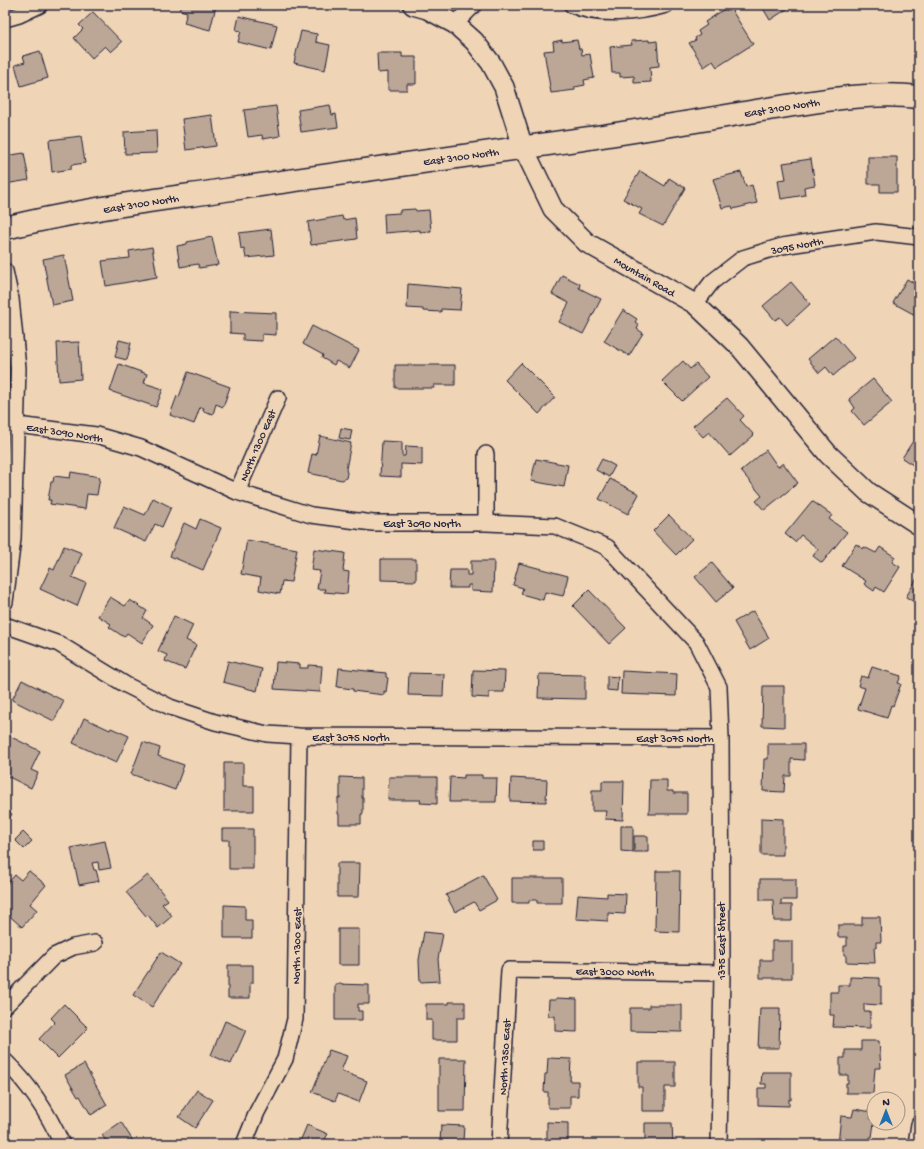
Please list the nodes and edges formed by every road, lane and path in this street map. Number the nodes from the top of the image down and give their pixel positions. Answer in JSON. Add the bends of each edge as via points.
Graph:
{"nodes":[{"id":1,"x":40,"y":5,"type":"edge"},
{"id":2,"x":413,"y":5,"type":"edge"},
{"id":3,"x":474,"y":5,"type":"edge"},
{"id":4,"x":572,"y":5,"type":"edge"},
{"id":5,"x":666,"y":5,"type":"edge"},
{"id":6,"x":5,"y":19,"type":"edge"},
{"id":7,"x":455,"y":24,"type":"junction"},
{"id":8,"x":919,"y":97,"type":"edge"},
{"id":9,"x":523,"y":147,"type":"junction"},
{"id":10,"x":5,"y":228,"type":"edge"},
{"id":11,"x":919,"y":237,"type":"edge"},
{"id":12,"x":5,"y":271,"type":"edge"},
{"id":13,"x":695,"y":304,"type":"junction"},
{"id":14,"x":278,"y":398,"type":"dead end"},
{"id":15,"x":16,"y":425,"type":"junction"},
{"id":16,"x":486,"y":454,"type":"dead end"},
{"id":17,"x":237,"y":492,"type":"junction"},
{"id":18,"x":486,"y":524,"type":"junction"},
{"id":19,"x":919,"y":525,"type":"edge"},
{"id":20,"x":5,"y":602,"type":"edge"},
{"id":21,"x":5,"y":625,"type":"edge"},
{"id":22,"x":300,"y":736,"type":"junction"},
{"id":23,"x":721,"y":738,"type":"junction"},
{"id":24,"x":95,"y":943,"type":"dead end"},
{"id":25,"x":509,"y":970,"type":"joint"},
{"id":26,"x":722,"y":973,"type":"junction"},
{"id":27,"x":5,"y":1006,"type":"edge"},
{"id":28,"x":5,"y":1061,"type":"edge"},
{"id":29,"x":919,"y":1124,"type":"edge"},
{"id":30,"x":62,"y":1144,"type":"edge"},
{"id":31,"x":244,"y":1144,"type":"edge"},
{"id":32,"x":499,"y":1144,"type":"edge"},
{"id":33,"x":719,"y":1144,"type":"edge"},
{"id":34,"x":916,"y":1144,"type":"edge"}],
"edges":[{"from":1,"to":6,"type":"street"},
{"from":2,"to":7,"type":"street","name":"Mountain Road","via":[[427,9]]},
{"from":3,"to":7,"type":"street"},
{"from":4,"to":5,"type":"street","via":[[582,10],[600,13],[651,9]]},
{"from":7,"to":9,"type":"street","name":"Mountain Road","via":[[474,41],[491,63],[504,87]]},
{"from":8,"to":9,"type":"main road","name":"East 3100 North","via":[[850,97]]},
{"from":9,"to":10,"type":"main road","name":"East 3100 North","via":[[168,199]]},
{"from":9,"to":13,"type":"street","name":"Mountain Road","via":[[553,210],[587,243]]},
{"from":11,"to":13,"type":"street","name":"3095 North","via":[[876,232],[782,246],[743,258],[712,282]]},
{"from":12,"to":15,"type":"street","via":[[11,299],[18,368]]},
{"from":13,"to":19,"type":"street","name":"Mountain Road","via":[[739,346],[828,454],[868,492]]},
{"from":14,"to":17,"type":"street","name":"North 1300 East"},
{"from":15,"to":17,"type":"street","name":"East 3090 North","via":[[96,435],[141,448]]},
{"from":15,"to":20,"type":"street","via":[[13,539]]},
{"from":16,"to":18,"type":"street"},
{"from":17,"to":18,"type":"street","name":"East 3090 North","via":[[312,515],[373,524]]},
{"from":18,"to":23,"type":"street","name":"East 3090 North","via":[[555,526],[607,547],[696,642],[719,687]]},
{"from":21,"to":22,"type":"street","name":"East 3075 North","via":[[59,644],[126,685],[170,707],[215,722],[267,734]]},
{"from":22,"to":23,"type":"street","name":"East 3075 North"},
{"from":22,"to":31,"type":"street","name":"North 1300 East","via":[[295,1019],[285,1059],[257,1112]]},
{"from":23,"to":26,"type":"street","name":"1375 East Street"},
{"from":24,"to":27,"type":"street","via":[[73,947],[54,956]]},
{"from":25,"to":26,"type":"street","name":"East 3000 North"},
{"from":25,"to":32,"type":"street","name":"North 1350 East"},
{"from":26,"to":33,"type":"street","name":"1375 East Street"},
{"from":28,"to":30,"type":"street","via":[[28,1086]]},
{"from":29,"to":34,"type":"street"}]}
